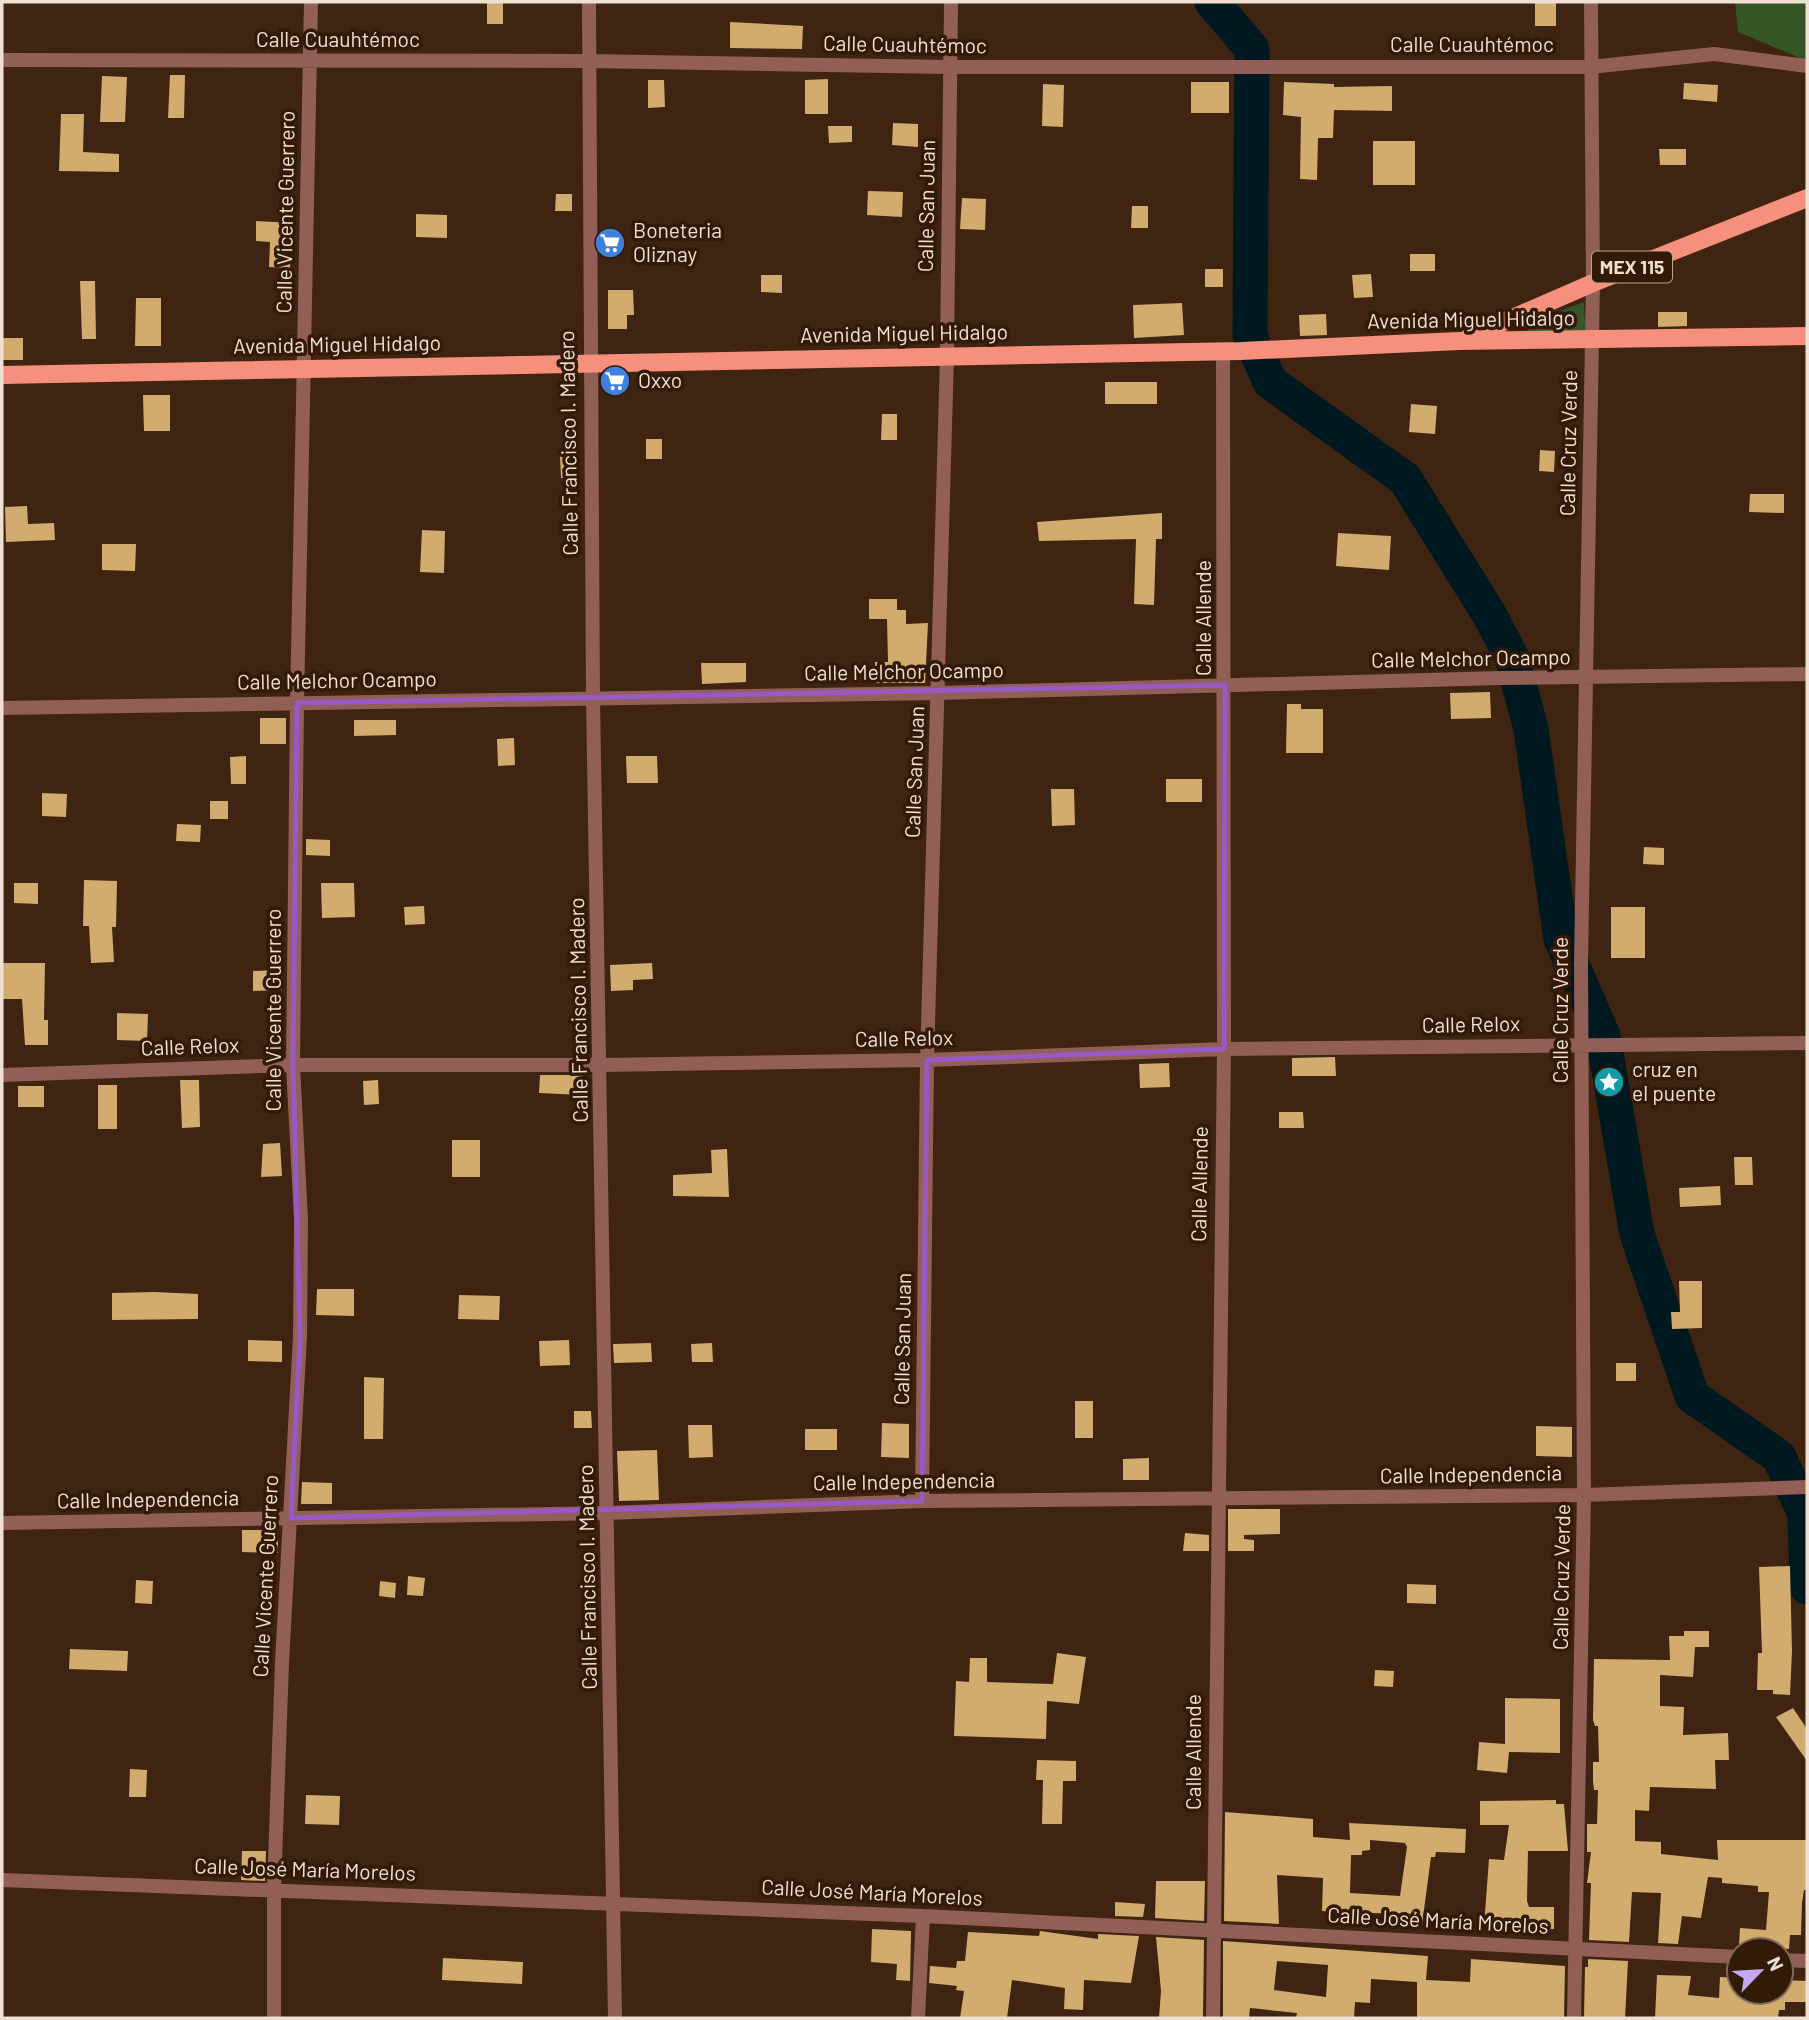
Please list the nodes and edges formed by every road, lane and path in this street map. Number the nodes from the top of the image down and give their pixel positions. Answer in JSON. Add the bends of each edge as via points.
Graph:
{"nodes":[{"id":1,"x":312,"y":2,"type":"edge"},
{"id":2,"x":589,"y":2,"type":"edge"},
{"id":3,"x":951,"y":2,"type":"edge"},
{"id":4,"x":1591,"y":2,"type":"edge"},
{"id":5,"x":2,"y":60,"type":"edge"},
{"id":6,"x":311,"y":61,"type":"junction"},
{"id":7,"x":589,"y":61,"type":"junction"},
{"id":8,"x":1807,"y":66,"type":"edge"},
{"id":9,"x":950,"y":67,"type":"junction"},
{"id":10,"x":1590,"y":67,"type":"junction"},
{"id":11,"x":1807,"y":198,"type":"edge"},
{"id":12,"x":1593,"y":283,"type":"junction"},
{"id":13,"x":1807,"y":336,"type":"edge"},
{"id":14,"x":1592,"y":340,"type":"junction"},
{"id":15,"x":1459,"y":341,"type":"junction"},
{"id":16,"x":1223,"y":351,"type":"junction"},
{"id":17,"x":947,"y":356,"type":"junction"},
{"id":18,"x":589,"y":363,"type":"junction"},
{"id":19,"x":303,"y":369,"type":"junction"},
{"id":20,"x":2,"y":374,"type":"edge"},
{"id":21,"x":1807,"y":674,"type":"edge"},
{"id":22,"x":1586,"y":679,"type":"junction"},
{"id":23,"x":1225,"y":685,"type":"junction"},
{"id":24,"x":938,"y":693,"type":"junction"},
{"id":25,"x":593,"y":699,"type":"junction"},
{"id":26,"x":297,"y":703,"type":"junction"},
{"id":27,"x":2,"y":708,"type":"edge"},
{"id":28,"x":1807,"y":1043,"type":"edge"},
{"id":29,"x":1582,"y":1045,"type":"junction"},
{"id":30,"x":1224,"y":1049,"type":"junction"},
{"id":31,"x":927,"y":1060,"type":"junction"},
{"id":32,"x":293,"y":1065,"type":"junction"},
{"id":33,"x":601,"y":1065,"type":"junction"},
{"id":34,"x":2,"y":1075,"type":"edge"},
{"id":35,"x":1807,"y":1487,"type":"edge"},
{"id":36,"x":1584,"y":1495,"type":"junction"},
{"id":37,"x":1216,"y":1499,"type":"junction"},
{"id":38,"x":922,"y":1502,"type":"junction"},
{"id":39,"x":608,"y":1513,"type":"junction"},
{"id":40,"x":291,"y":1518,"type":"junction"},
{"id":41,"x":2,"y":1523,"type":"edge"},
{"id":42,"x":2,"y":1880,"type":"edge"},
{"id":43,"x":274,"y":1890,"type":"junction"},
{"id":44,"x":614,"y":1903,"type":"junction"},
{"id":45,"x":923,"y":1916,"type":"junction"},
{"id":46,"x":1214,"y":1931,"type":"junction"},
{"id":47,"x":1574,"y":1949,"type":"junction"},
{"id":48,"x":1725,"y":1956,"type":"edge"},
{"id":49,"x":274,"y":2018,"type":"edge"},
{"id":50,"x":615,"y":2018,"type":"edge"},
{"id":51,"x":918,"y":2018,"type":"edge"},
{"id":52,"x":1213,"y":2018,"type":"edge"},
{"id":53,"x":1574,"y":2018,"type":"edge"}],
"edges":[{"from":1,"to":6,"type":"street","name":"Calle Vicente Guerrero"},
{"from":2,"to":7,"type":"street","name":"Calle Francisco I. Madero"},
{"from":3,"to":9,"type":"street","name":"Calle San Juan"},
{"from":4,"to":10,"type":"street","name":"Calle Cruz Verde"},
{"from":5,"to":6,"type":"street","name":"Calle Cuauhtémoc"},
{"from":6,"to":7,"type":"street","name":"Calle Cuauhtémoc"},
{"from":6,"to":19,"type":"street","name":"Calle Vicente Guerrero"},
{"from":7,"to":9,"type":"street","name":"Calle Cuauhtémoc"},
{"from":7,"to":18,"type":"street","name":"Calle Francisco I. Madero"},
{"from":8,"to":10,"type":"street","name":"Calle Cuauhtémoc","via":[[1714,54]]},
{"from":9,"to":10,"type":"street","name":"Calle Cuauhtémoc"},
{"from":9,"to":17,"type":"street","name":"Calle San Juan"},
{"from":10,"to":12,"type":"street","name":"Calle Cruz Verde"},
{"from":11,"to":12,"type":"main road","number":"MEX 115"},
{"from":12,"to":14,"type":"street","name":"Calle Cruz Verde"},
{"from":12,"to":15,"type":"main road","number":"MEX 115"},
{"from":13,"to":14,"type":"main road","name":"Avenida Miguel Hidalgo","number":"MEX 115"},
{"from":14,"to":15,"type":"main road","name":"Avenida Miguel Hidalgo","number":"MEX 115"},
{"from":14,"to":22,"type":"street","name":"Calle Cruz Verde"},
{"from":15,"to":16,"type":"main road","name":"Avenida Miguel Hidalgo","number":"MEX 115"},
{"from":16,"to":17,"type":"main road","name":"Avenida Miguel Hidalgo","number":"MEX 115"},
{"from":16,"to":23,"type":"street","name":"Calle Allende"},
{"from":17,"to":18,"type":"main road","name":"Avenida Miguel Hidalgo","number":"MEX 115"},
{"from":17,"to":24,"type":"street","name":"Calle San Juan"},
{"from":18,"to":19,"type":"main road","name":"Avenida Miguel Hidalgo","number":"MEX 115"},
{"from":18,"to":25,"type":"street","name":"Calle Francisco I. Madero"},
{"from":19,"to":20,"type":"main road","name":"Avenida Miguel Hidalgo","number":"MEX 115"},
{"from":19,"to":26,"type":"street","name":"Calle Vicente Guerrero"},
{"from":21,"to":22,"type":"street","name":"Calle Melchor Ocampo"},
{"from":22,"to":23,"type":"street","name":"Calle Melchor Ocampo"},
{"from":22,"to":29,"type":"street","name":"Calle Cruz Verde"},
{"from":23,"to":24,"type":"street","name":"Calle Melchor Ocampo"},
{"from":23,"to":30,"type":"street","name":"Calle Allende"},
{"from":24,"to":25,"type":"street","name":"Calle Melchor Ocampo"},
{"from":24,"to":31,"type":"street","name":"Calle San Juan"},
{"from":25,"to":26,"type":"street","name":"Calle Melchor Ocampo"},
{"from":25,"to":33,"type":"street","name":"Calle Francisco I. Madero"},
{"from":26,"to":27,"type":"street","name":"Calle Melchor Ocampo"},
{"from":26,"to":32,"type":"street","name":"Calle Vicente Guerrero"},
{"from":28,"to":29,"type":"street","name":"Calle Relox"},
{"from":29,"to":30,"type":"street","name":"Calle Relox"},
{"from":29,"to":36,"type":"street","name":"Calle Cruz Verde"},
{"from":30,"to":31,"type":"street","name":"Calle Relox"},
{"from":30,"to":37,"type":"street","name":"Calle Allende"},
{"from":31,"to":33,"type":"street","name":"Calle Relox"},
{"from":31,"to":38,"type":"street","name":"Calle San Juan"},
{"from":32,"to":33,"type":"street","name":"Calle Relox"},
{"from":32,"to":34,"type":"street","name":"Calle Relox"},
{"from":32,"to":40,"type":"street","name":"Calle Vicente Guerrero","via":[[301,1220]]},
{"from":33,"to":39,"type":"street","name":"Calle Francisco I. Madero"},
{"from":35,"to":36,"type":"street","name":"Calle Independencia"},
{"from":36,"to":37,"type":"street","name":"Calle Independencia"},
{"from":36,"to":47,"type":"street","name":"Calle Cruz Verde"},
{"from":37,"to":38,"type":"street","name":"Calle Independencia"},
{"from":37,"to":46,"type":"street","name":"Calle Allende"},
{"from":38,"to":39,"type":"street","name":"Calle Independencia"},
{"from":39,"to":40,"type":"street","name":"Calle Independencia"},
{"from":39,"to":44,"type":"street","name":"Calle Francisco I. Madero"},
{"from":40,"to":41,"type":"street","name":"Calle Independencia"},
{"from":40,"to":43,"type":"street","name":"Calle Vicente Guerrero"},
{"from":42,"to":43,"type":"street","name":"Calle José María Morelos"},
{"from":43,"to":44,"type":"street","name":"Calle José María Morelos"},
{"from":43,"to":49,"type":"street","name":"Calle Vicente Guerrero"},
{"from":44,"to":45,"type":"street","name":"Calle José María Morelos"},
{"from":44,"to":50,"type":"street","name":"Calle Francisco I. Madero"},
{"from":45,"to":46,"type":"street","name":"Calle José María Morelos"},
{"from":45,"to":51,"type":"street"},
{"from":46,"to":47,"type":"street","name":"Calle José María Morelos"},
{"from":46,"to":52,"type":"street","name":"Calle Allende"},
{"from":47,"to":48,"type":"street","name":"Calle José María Morelos"},
{"from":47,"to":53,"type":"street","name":"Calle Cruz Verde"}]}
